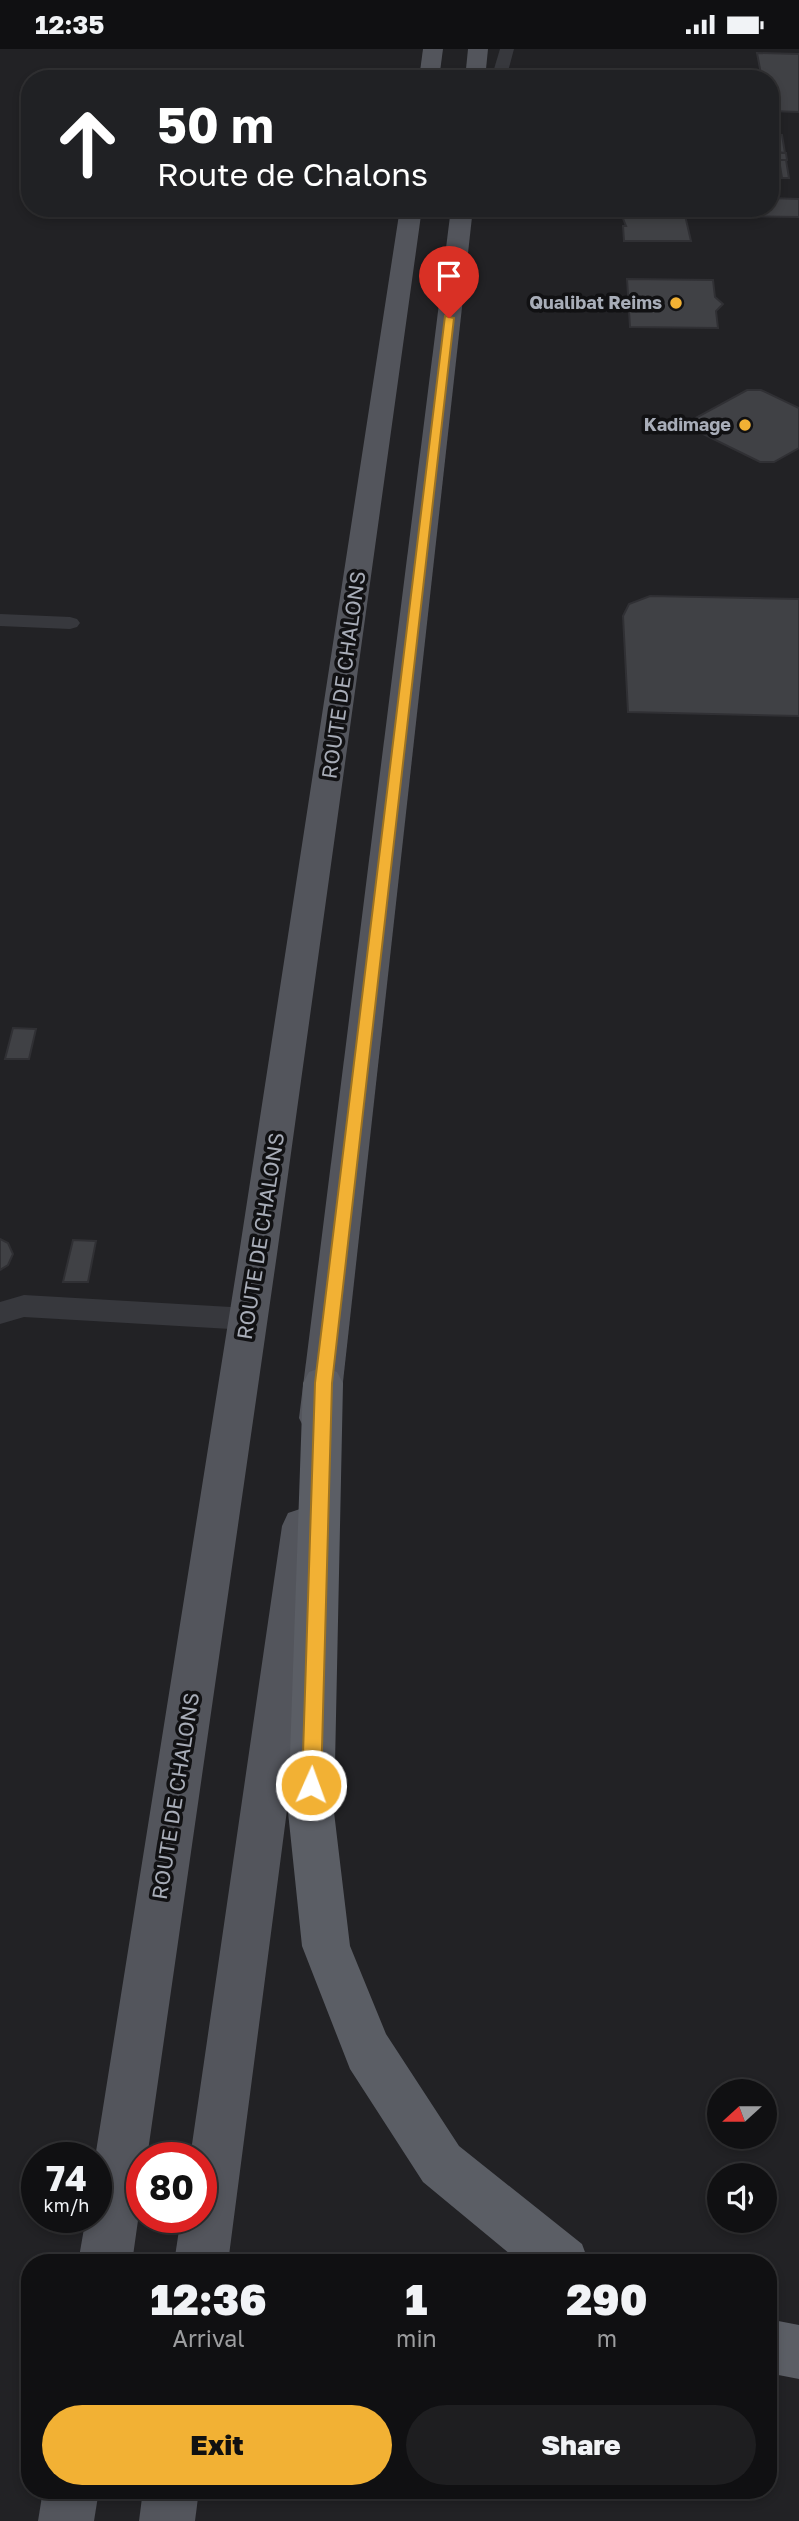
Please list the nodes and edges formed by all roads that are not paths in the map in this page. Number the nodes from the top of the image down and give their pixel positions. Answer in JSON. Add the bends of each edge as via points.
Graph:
{"nodes":[{"id":1,"x":433,"y":49,"type":"edge"},
{"id":2,"x":478,"y":49,"type":"edge"},
{"id":3,"x":507,"y":49,"type":"edge"},
{"id":4,"x":430,"y":70,"type":"edge"},
{"id":5,"x":476,"y":70,"type":"edge"},
{"id":6,"x":501,"y":70,"type":"edge"},
{"id":7,"x":410,"y":217,"type":"edge"},
{"id":8,"x":461,"y":217,"type":"edge"},
{"id":9,"x":0,"y":620,"type":"edge"},
{"id":10,"x":70,"y":623,"type":"dead end"},
{"id":11,"x":0,"y":1313,"type":"edge"},
{"id":12,"x":248,"y":1319,"type":"junction"},
{"id":13,"x":323,"y":1383,"type":"junction"},
{"id":14,"x":106,"y":2254,"type":"edge"},
{"id":15,"x":202,"y":2254,"type":"edge"},
{"id":16,"x":553,"y":2254,"type":"edge"},
{"id":17,"x":777,"y":2348,"type":"edge"},
{"id":18,"x":799,"y":2352,"type":"edge"},
{"id":19,"x":70,"y":2499,"type":"edge"},
{"id":20,"x":170,"y":2499,"type":"edge"},
{"id":21,"x":66,"y":2521,"type":"edge"},
{"id":22,"x":167,"y":2521,"type":"edge"}],
"edges":[{"from":1,"to":4,"type":"main road"},
{"from":2,"to":5,"type":"main road"},
{"from":3,"to":6,"type":"lane"},
{"from":7,"to":12,"type":"main road","name":"ROUTE DE CHALONS"},
{"from":8,"to":13,"type":"main road"},
{"from":9,"to":10,"type":"lane"},
{"from":11,"to":12,"type":"lane","via":[[24,1306]]},
{"from":12,"to":14,"type":"main road","name":"ROUTE DE CHALONS"},
{"from":13,"to":15,"type":"main road"},
{"from":13,"to":16,"type":"highway","via":[[311,1812],[326,1946],[368,2051],[441,2165]]},
{"from":17,"to":18,"type":"highway"},
{"from":19,"to":21,"type":"main road"},
{"from":20,"to":22,"type":"main road"}]}
